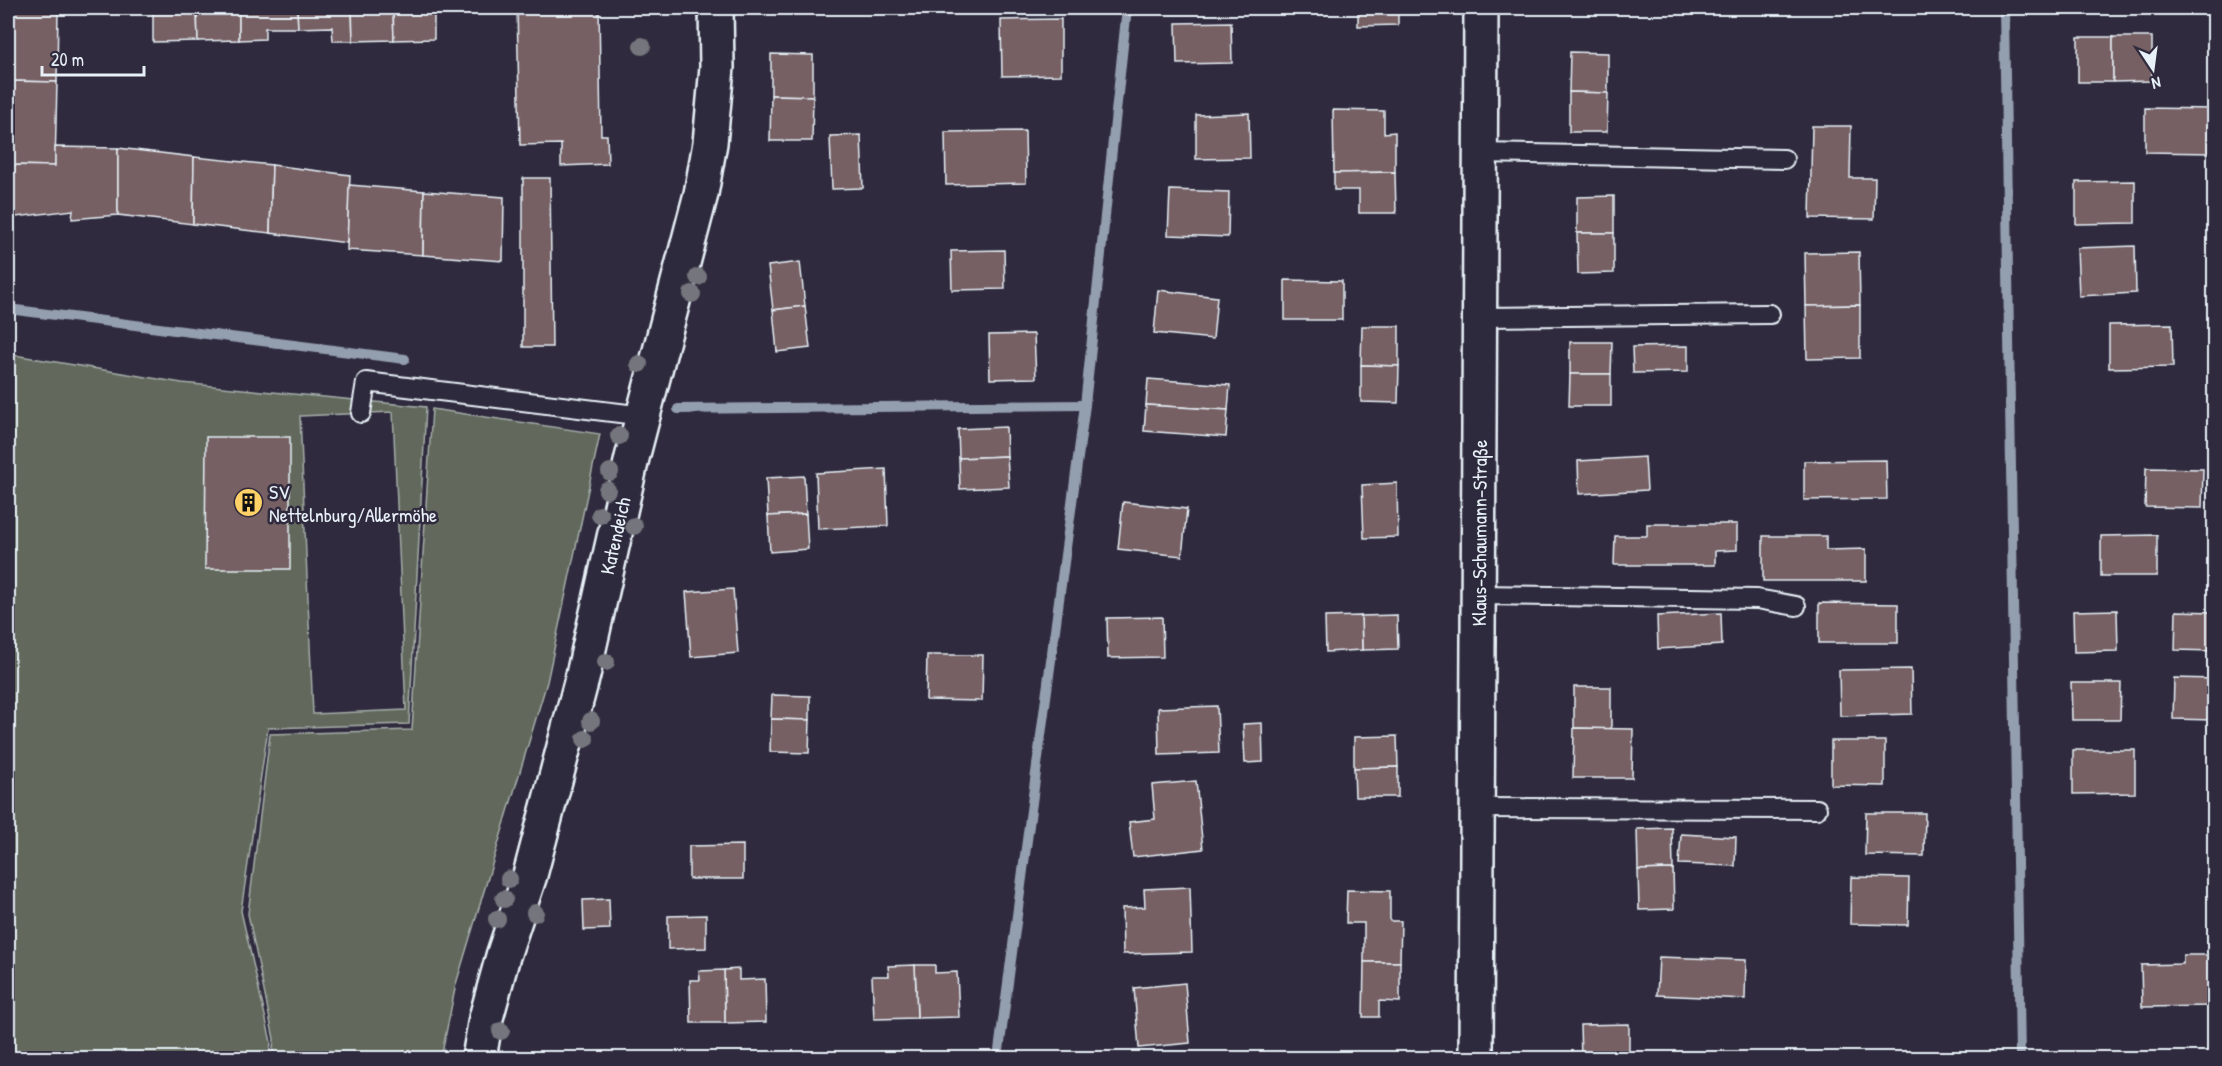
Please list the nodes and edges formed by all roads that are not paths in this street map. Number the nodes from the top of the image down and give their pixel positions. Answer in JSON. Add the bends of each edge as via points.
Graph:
{"nodes":[{"id":1,"x":716,"y":8,"type":"edge"},
{"id":2,"x":1480,"y":8,"type":"edge"},
{"id":3,"x":1480,"y":153,"type":"junction"},
{"id":4,"x":1784,"y":159,"type":"dead end"},
{"id":5,"x":1770,"y":314,"type":"dead end"},
{"id":6,"x":1479,"y":317,"type":"junction"},
{"id":7,"x":361,"y":413,"type":"dead end"},
{"id":8,"x":644,"y":416,"type":"junction"},
{"id":9,"x":1478,"y":596,"type":"junction"},
{"id":10,"x":1796,"y":606,"type":"dead end"},
{"id":11,"x":1477,"y":807,"type":"junction"},
{"id":12,"x":1817,"y":809,"type":"dead end"},
{"id":13,"x":479,"y":1059,"type":"edge"},
{"id":14,"x":1476,"y":1059,"type":"edge"}],
"edges":[{"from":1,"to":8,"type":"street","name":"Katendeich","via":[[717,67],[707,167]]},
{"from":2,"to":3,"type":"street","name":"Klaus-Schaumann-Straße"},
{"from":3,"to":4,"type":"lane"},
{"from":3,"to":6,"type":"street","name":"Klaus-Schaumann-Straße"},
{"from":5,"to":6,"type":"lane"},
{"from":6,"to":9,"type":"street","name":"Klaus-Schaumann-Straße"},
{"from":7,"to":8,"type":"lane","via":[[366,381]]},
{"from":8,"to":13,"type":"street","name":"Katendeich","via":[[571,721],[486,1018]]},
{"from":9,"to":10,"type":"lane","via":[[1757,598]]},
{"from":9,"to":11,"type":"street","name":"Klaus-Schaumann-Straße"},
{"from":11,"to":12,"type":"lane"},
{"from":11,"to":14,"type":"street","name":"Klaus-Schaumann-Straße"}]}
